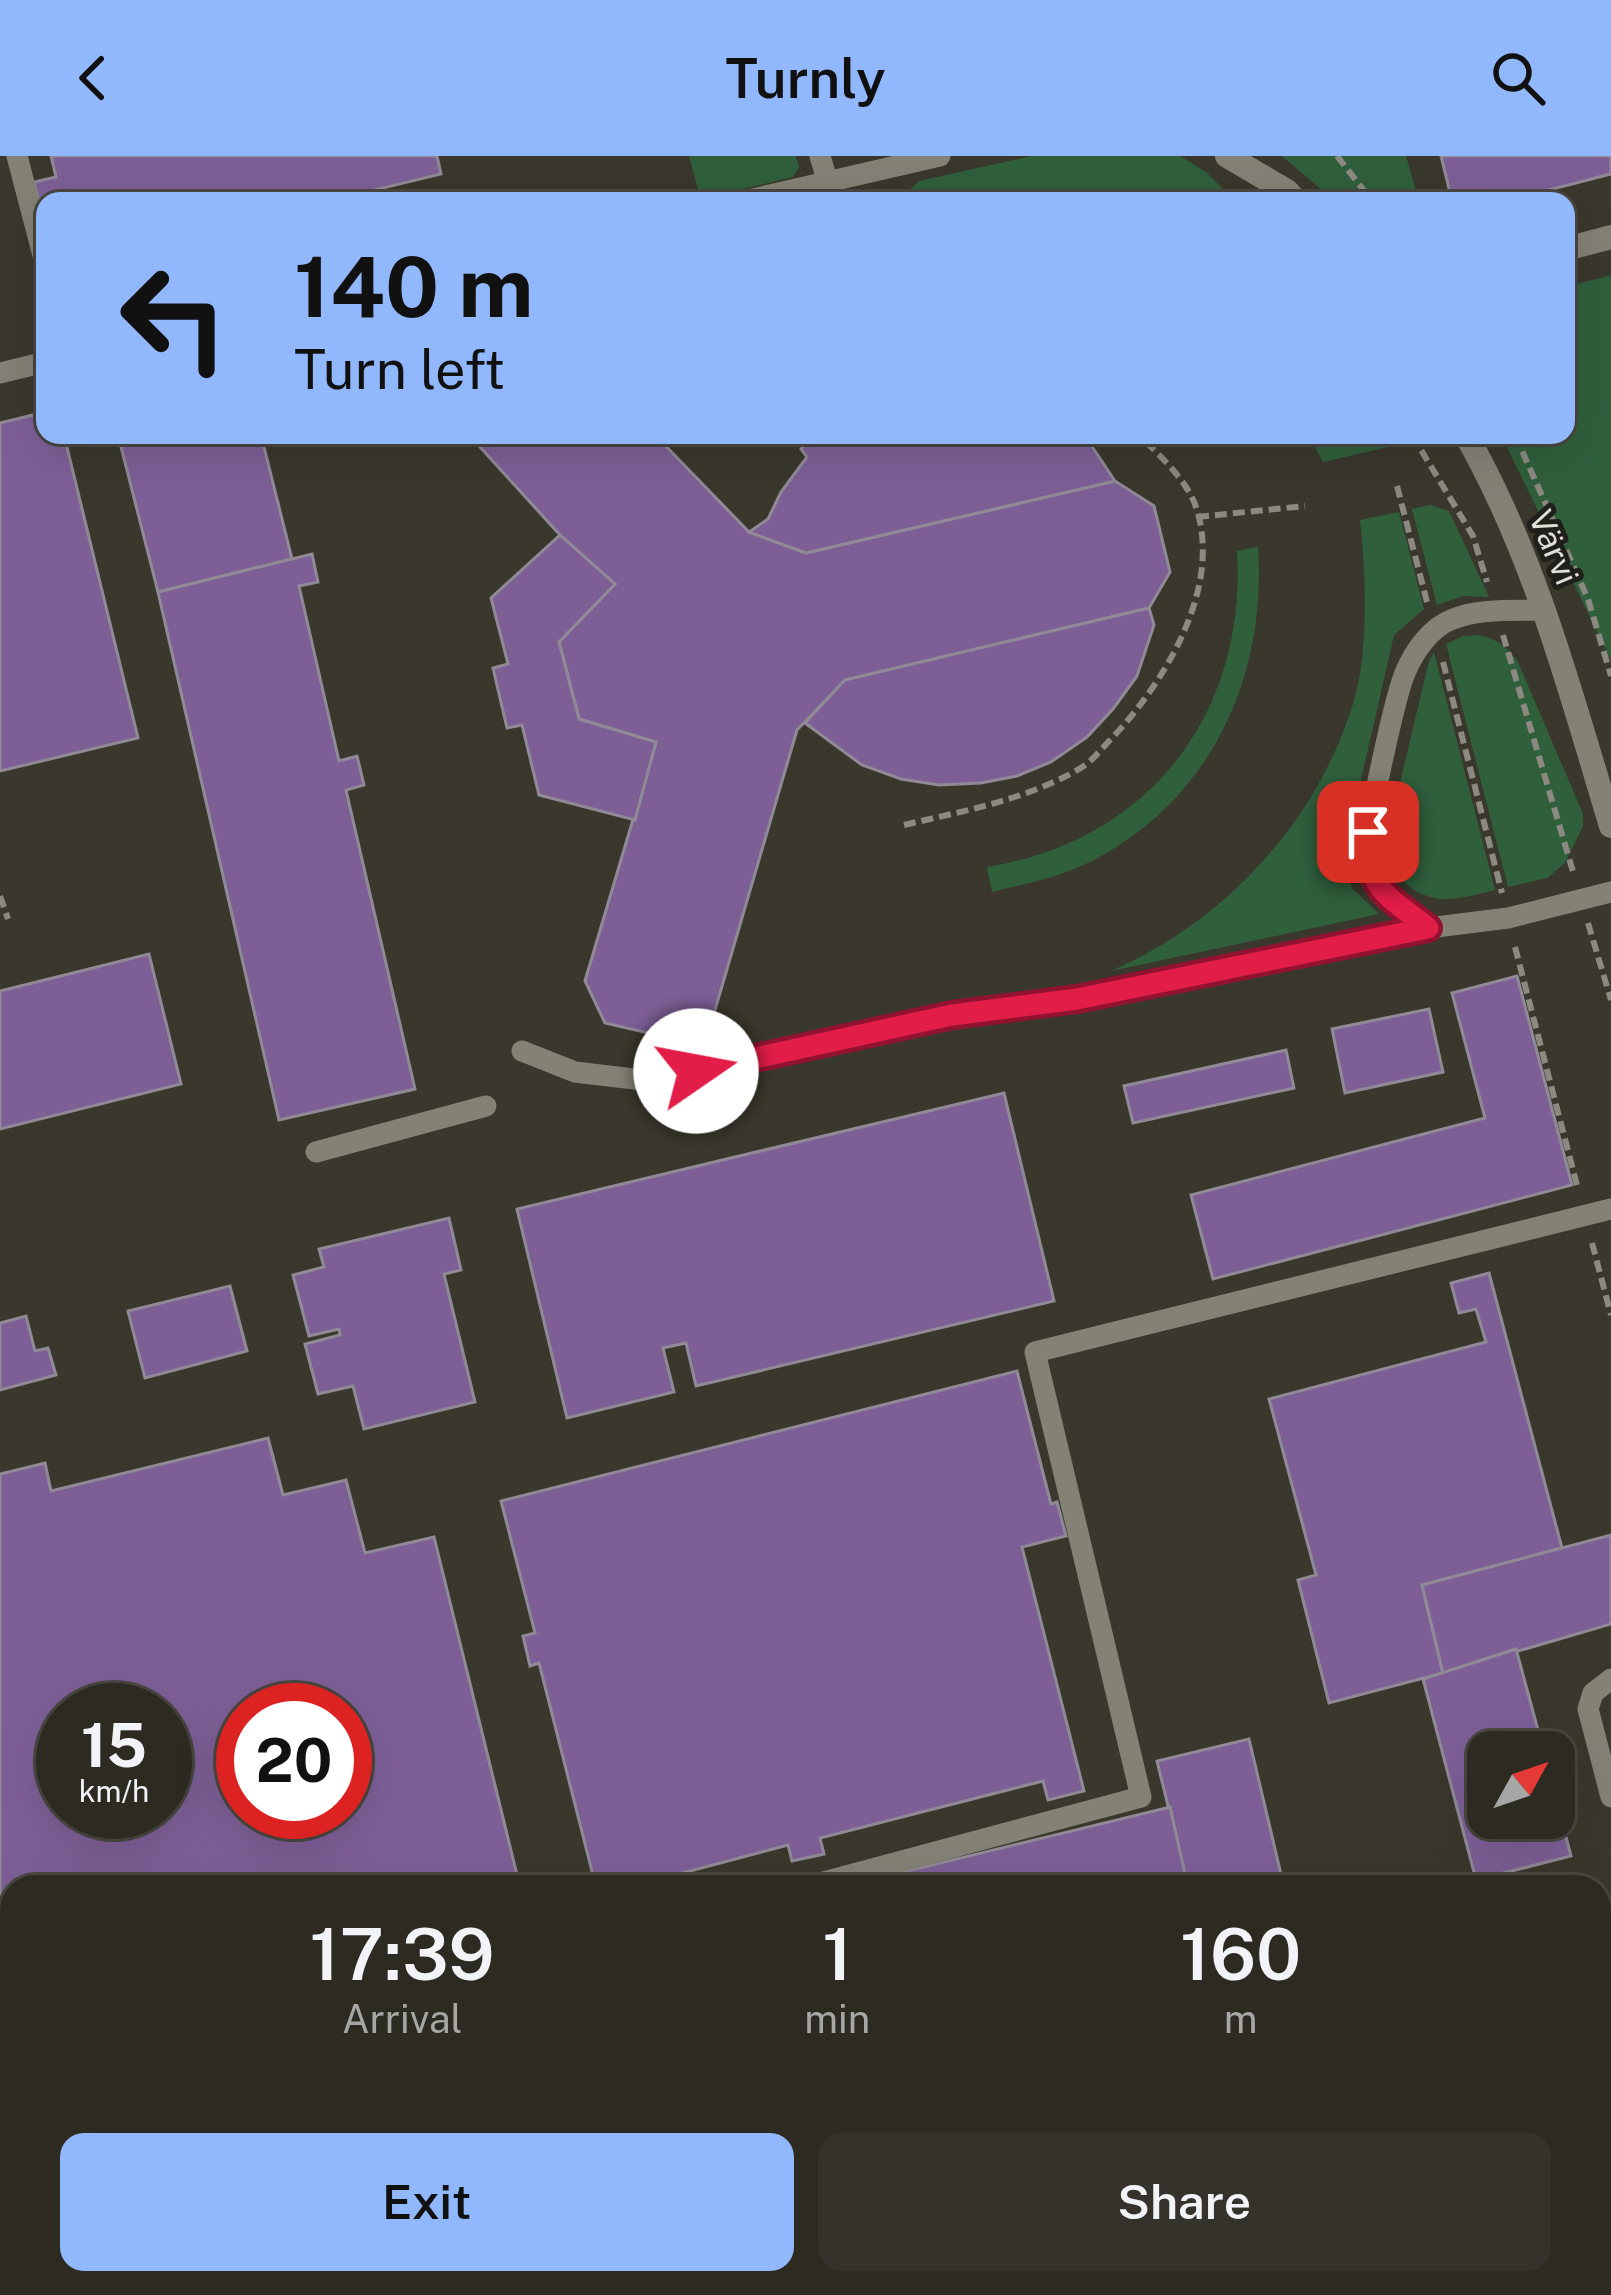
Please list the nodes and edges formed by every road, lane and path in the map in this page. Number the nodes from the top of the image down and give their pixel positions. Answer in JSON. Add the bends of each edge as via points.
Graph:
{"nodes":[{"id":1,"x":17,"y":156,"type":"edge"},
{"id":2,"x":820,"y":156,"type":"edge"},
{"id":3,"x":940,"y":156,"type":"edge"},
{"id":4,"x":1227,"y":156,"type":"edge"},
{"id":5,"x":1337,"y":156,"type":"edge"},
{"id":6,"x":827,"y":180,"type":"junction"},
{"id":7,"x":780,"y":192,"type":"edge"},
{"id":8,"x":1287,"y":192,"type":"edge"},
{"id":9,"x":1365,"y":192,"type":"edge"},
{"id":10,"x":36,"y":229,"type":"edge"},
{"id":11,"x":1611,"y":237,"type":"edge"},
{"id":12,"x":1575,"y":247,"type":"edge"},
{"id":13,"x":36,"y":364,"type":"edge"},
{"id":14,"x":0,"y":373,"type":"edge"},
{"id":15,"x":1148,"y":444,"type":"edge"},
{"id":16,"x":1417,"y":444,"type":"edge"},
{"id":17,"x":1471,"y":444,"type":"edge"},
{"id":18,"x":1519,"y":444,"type":"edge"},
{"id":19,"x":1305,"y":506,"type":"dead end"},
{"id":20,"x":1197,"y":518,"type":"junction"},
{"id":21,"x":1545,"y":610,"type":"junction"},
{"id":22,"x":1496,"y":612,"type":"junction"},
{"id":23,"x":1611,"y":676,"type":"edge"},
{"id":24,"x":904,"y":825,"type":"dead end"},
{"id":25,"x":1611,"y":826,"type":"edge"},
{"id":26,"x":1611,"y":892,"type":"edge"},
{"id":27,"x":0,"y":896,"type":"edge"},
{"id":28,"x":1581,"y":899,"type":"junction"},
{"id":29,"x":8,"y":919,"type":"dead end"},
{"id":30,"x":1428,"y":928,"type":"junction"},
{"id":31,"x":1611,"y":1000,"type":"edge"},
{"id":32,"x":522,"y":1052,"type":"dead end"},
{"id":33,"x":486,"y":1106,"type":"dead end"},
{"id":34,"x":316,"y":1151,"type":"dead end"},
{"id":35,"x":1611,"y":1209,"type":"edge"},
{"id":36,"x":1611,"y":1679,"type":"edge"},
{"id":37,"x":1611,"y":1797,"type":"edge"},
{"id":38,"x":850,"y":1875,"type":"edge"}],
"edges":[{"from":1,"to":10,"type":"lane"},
{"from":2,"to":6,"type":"lane"},
{"from":3,"to":6,"type":"lane"},
{"from":4,"to":8,"type":"street"},
{"from":5,"to":9,"type":"path"},
{"from":6,"to":7,"type":"lane"},
{"from":11,"to":12,"type":"street"},
{"from":13,"to":14,"type":"lane"},
{"from":15,"to":20,"type":"path","via":[[1196,505]]},
{"from":16,"to":22,"type":"path","via":[[1473,536]]},
{"from":17,"to":21,"type":"street","name":"Värvi"},
{"from":18,"to":23,"type":"path","via":[[1588,599]]},
{"from":19,"to":20,"type":"path"},
{"from":20,"to":24,"type":"path","via":[[1203,555],[1186,630],[1117,733],[1084,767],[1043,787]]},
{"from":21,"to":22,"type":"lane"},
{"from":21,"to":25,"type":"street","name":"Värvi"},
{"from":22,"to":28,"type":"path"},
{"from":22,"to":30,"type":"lane","via":[[1452,619],[1425,638],[1405,674],[1368,832],[1366,861],[1379,888]]},
{"from":26,"to":28,"type":"lane"},
{"from":27,"to":29,"type":"path"},
{"from":28,"to":30,"type":"lane"},
{"from":28,"to":31,"type":"path"},
{"from":30,"to":32,"type":"lane","via":[[1077,999],[952,1015],[651,1081],[574,1072]]},
{"from":33,"to":34,"type":"lane"},
{"from":35,"to":38,"type":"lane","via":[[1035,1352],[1141,1797]]},
{"from":36,"to":37,"type":"lane","via":[[1588,1709]]}]}
